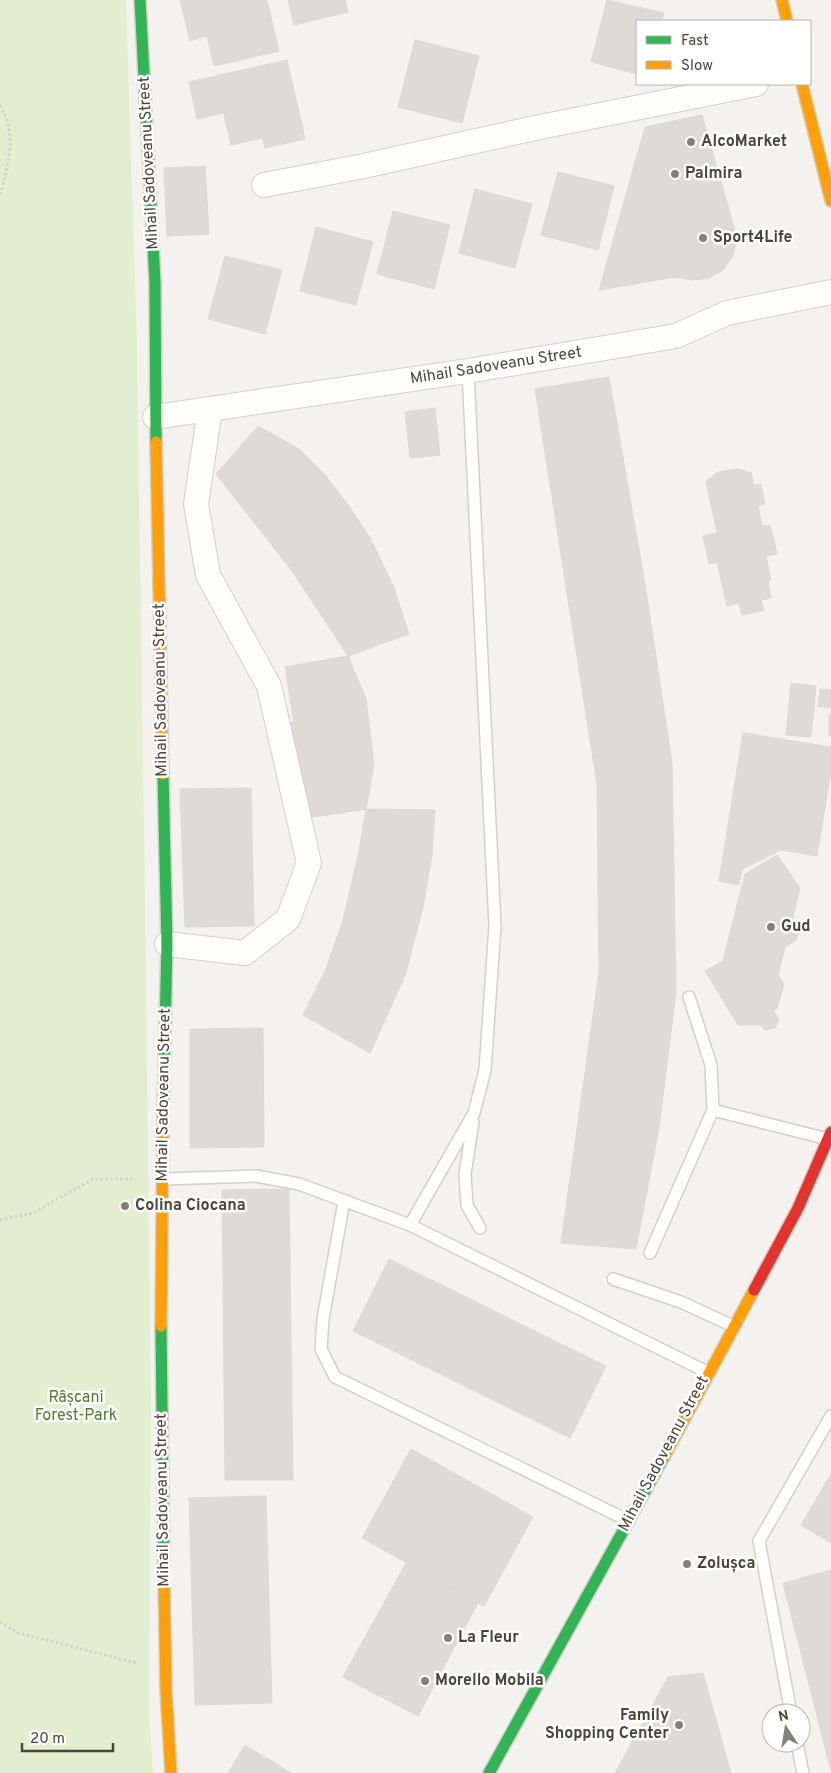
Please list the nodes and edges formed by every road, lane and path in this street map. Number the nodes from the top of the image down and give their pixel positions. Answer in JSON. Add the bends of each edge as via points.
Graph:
{"nodes":[{"id":1,"x":140,"y":0,"type":"edge"},
{"id":2,"x":782,"y":0,"type":"edge"},
{"id":3,"x":787,"y":20,"type":"edge"},
{"id":4,"x":751,"y":85,"type":"edge"},
{"id":5,"x":802,"y":85,"type":"edge"},
{"id":6,"x":0,"y":105,"type":"edge"},
{"id":7,"x":264,"y":185,"type":"dead end"},
{"id":8,"x":0,"y":197,"type":"edge"},
{"id":9,"x":831,"y":201,"type":"edge"},
{"id":10,"x":831,"y":292,"type":"edge"},
{"id":11,"x":468,"y":371,"type":"junction"},
{"id":12,"x":210,"y":408,"type":"junction"},
{"id":13,"x":155,"y":416,"type":"junction"},
{"id":14,"x":167,"y":944,"type":"junction"},
{"id":15,"x":689,"y":997,"type":"dead end"},
{"id":16,"x":713,"y":1110,"type":"junction"},
{"id":17,"x":474,"y":1113,"type":"junction"},
{"id":18,"x":829,"y":1135,"type":"edge"},
{"id":19,"x":137,"y":1179,"type":"dead end"},
{"id":20,"x":164,"y":1179,"type":"junction"},
{"id":21,"x":344,"y":1201,"type":"junction"},
{"id":22,"x":0,"y":1220,"type":"edge"},
{"id":23,"x":410,"y":1225,"type":"junction"},
{"id":24,"x":480,"y":1228,"type":"dead end"},
{"id":25,"x":650,"y":1253,"type":"dead end"},
{"id":26,"x":613,"y":1279,"type":"dead end"},
{"id":27,"x":733,"y":1326,"type":"junction"},
{"id":28,"x":707,"y":1372,"type":"junction"},
{"id":29,"x":831,"y":1416,"type":"edge"},
{"id":30,"x":629,"y":1521,"type":"junction"},
{"id":31,"x":0,"y":1622,"type":"edge"},
{"id":32,"x":146,"y":1665,"type":"dead end"},
{"id":33,"x":789,"y":1703,"type":"edge"},
{"id":34,"x":799,"y":1753,"type":"edge"},
{"id":35,"x":172,"y":1773,"type":"edge"},
{"id":36,"x":489,"y":1773,"type":"edge"},
{"id":37,"x":802,"y":1773,"type":"edge"}],
"edges":[{"from":1,"to":13,"type":"street","name":"Mihail Sadoveanu Street","via":[[155,282]]},
{"from":2,"to":3,"type":"street"},
{"from":4,"to":7,"type":"street"},
{"from":5,"to":9,"type":"street"},
{"from":6,"to":8,"type":"path","via":[[8,120],[12,149]]},
{"from":10,"to":11,"type":"street","name":"Mihail Sadoveanu Street","via":[[726,313],[676,336]]},
{"from":11,"to":12,"type":"street","name":"Mihail Sadoveanu Street"},
{"from":11,"to":17,"type":"lane","via":[[495,926],[485,1070]]},
{"from":12,"to":13,"type":"street","name":"Mihail Sadoveanu Street"},
{"from":12,"to":14,"type":"street","via":[[196,504],[208,575],[269,686],[310,863],[288,919],[245,953]]},
{"from":13,"to":14,"type":"street","name":"Mihail Sadoveanu Street"},
{"from":14,"to":20,"type":"street","name":"Mihail Sadoveanu Street","via":[[162,1137]]},
{"from":15,"to":16,"type":"lane","via":[[711,1065]]},
{"from":16,"to":18,"type":"lane"},
{"from":16,"to":25,"type":"lane"},
{"from":17,"to":23,"type":"lane"},
{"from":17,"to":24,"type":"lane","via":[[465,1174],[467,1205]]},
{"from":18,"to":27,"type":"street","name":"Mihail Sadoveanu Street","via":[[798,1208]]},
{"from":19,"to":22,"type":"path","via":[[93,1179],[33,1213]]},
{"from":20,"to":21,"type":"lane","via":[[256,1176],[299,1184]]},
{"from":20,"to":35,"type":"street","name":"Mihail Sadoveanu Street","via":[[161,1437],[166,1690]]},
{"from":21,"to":23,"type":"lane"},
{"from":21,"to":30,"type":"lane","via":[[323,1319],[321,1349],[335,1377]]},
{"from":23,"to":28,"type":"lane"},
{"from":26,"to":27,"type":"lane","via":[[681,1302]]},
{"from":27,"to":28,"type":"street","name":"Mihail Sadoveanu Street"},
{"from":28,"to":30,"type":"street","name":"Mihail Sadoveanu Street"},
{"from":29,"to":33,"type":"lane","via":[[759,1541]]},
{"from":30,"to":36,"type":"street","name":"Mihail Sadoveanu Street"},
{"from":31,"to":32,"type":"path","via":[[18,1633]]},
{"from":34,"to":37,"type":"lane"}]}
